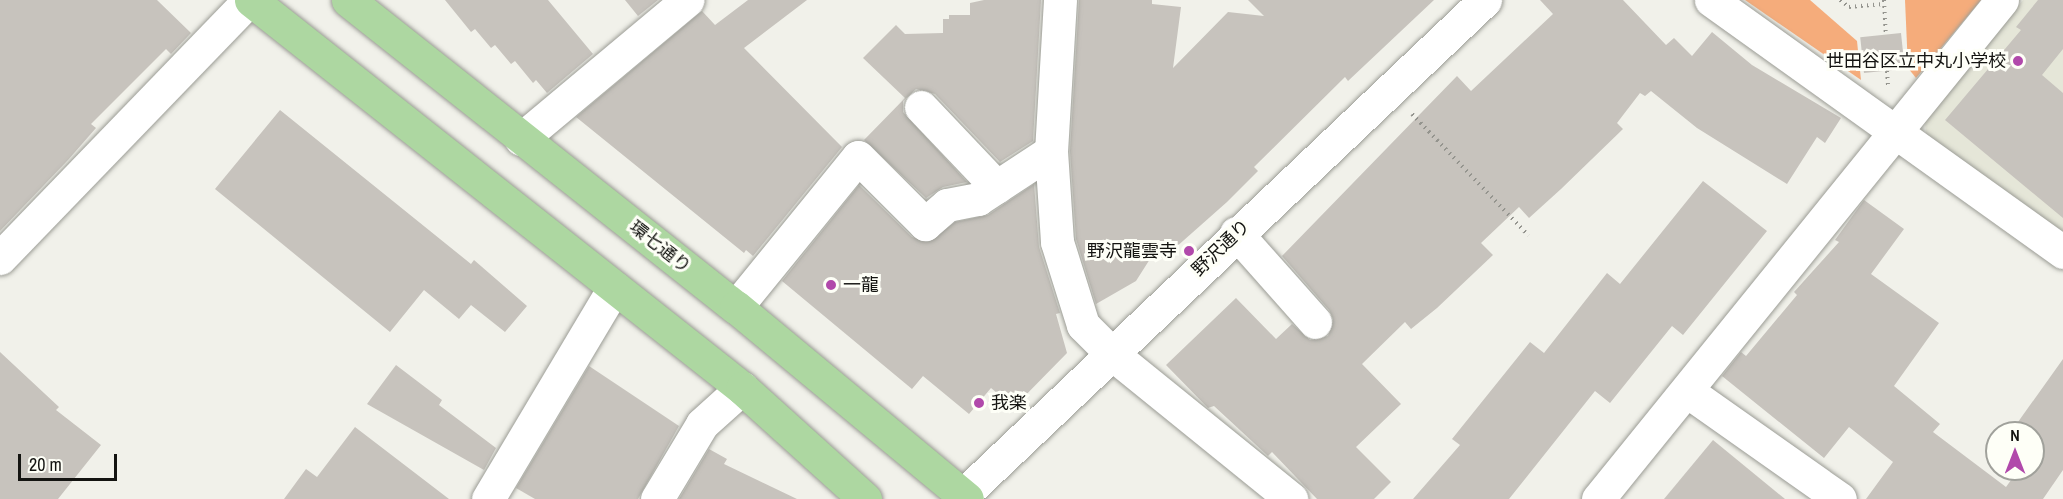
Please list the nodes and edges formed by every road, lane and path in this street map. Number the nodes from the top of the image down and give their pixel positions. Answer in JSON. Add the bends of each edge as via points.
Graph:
{"nodes":[{"id":1,"x":250,"y":0,"type":"edge"},
{"id":2,"x":348,"y":0,"type":"edge"},
{"id":3,"x":687,"y":0,"type":"edge"},
{"id":4,"x":1060,"y":0,"type":"edge"},
{"id":5,"x":1485,"y":0,"type":"edge"},
{"id":6,"x":1711,"y":0,"type":"edge"},
{"id":7,"x":1840,"y":0,"type":"edge"},
{"id":8,"x":2002,"y":0,"type":"edge"},
{"id":9,"x":1883,"y":2,"type":"edge"},
{"id":10,"x":1886,"y":35,"type":"dead end"},
{"id":11,"x":1389,"y":90,"type":"junction"},
{"id":12,"x":921,"y":107,"type":"dead end"},
{"id":13,"x":1894,"y":131,"type":"junction"},
{"id":14,"x":521,"y":139,"type":"junction"},
{"id":15,"x":1051,"y":151,"type":"junction"},
{"id":16,"x":997,"y":187,"type":"junction"},
{"id":17,"x":1236,"y":233,"type":"junction"},
{"id":18,"x":1528,"y":235,"type":"dead end"},
{"id":19,"x":4,"y":246,"type":"edge"},
{"id":20,"x":2063,"y":252,"type":"edge"},
{"id":21,"x":614,"y":288,"type":"junction"},
{"id":22,"x":736,"y":307,"type":"junction"},
{"id":23,"x":1315,"y":322,"type":"dead end"},
{"id":24,"x":1111,"y":353,"type":"junction"},
{"id":25,"x":742,"y":388,"type":"junction"},
{"id":26,"x":1687,"y":392,"type":"junction"},
{"id":27,"x":963,"y":498,"type":"edge"},
{"id":28,"x":488,"y":499,"type":"edge"},
{"id":29,"x":657,"y":499,"type":"edge"},
{"id":30,"x":865,"y":499,"type":"edge"},
{"id":31,"x":1291,"y":499,"type":"edge"},
{"id":32,"x":1598,"y":499,"type":"edge"},
{"id":33,"x":1840,"y":499,"type":"edge"}],
"edges":[{"from":1,"to":19,"type":"street"},
{"from":1,"to":21,"type":"main road"},
{"from":2,"to":14,"type":"main road","name":"環七通り"},
{"from":3,"to":14,"type":"street"},
{"from":4,"to":15,"type":"street"},
{"from":5,"to":11,"type":"street","name":"野沢通り"},
{"from":6,"to":13,"type":"street"},
{"from":7,"to":9,"type":"path","via":[[1849,7]]},
{"from":8,"to":13,"type":"street"},
{"from":9,"to":10,"type":"path"},
{"from":11,"to":17,"type":"street","name":"野沢通り"},
{"from":11,"to":18,"type":"path"},
{"from":12,"to":16,"type":"street"},
{"from":13,"to":20,"type":"street"},
{"from":13,"to":26,"type":"street"},
{"from":14,"to":22,"type":"main road","name":"環七通り"},
{"from":15,"to":16,"type":"street"},
{"from":15,"to":24,"type":"street","via":[[1057,242],[1083,325]]},
{"from":16,"to":22,"type":"street","via":[[978,199],[947,205],[925,224],[858,157]]},
{"from":17,"to":23,"type":"street"},
{"from":17,"to":24,"type":"street","name":"野沢通り"},
{"from":21,"to":25,"type":"main road"},
{"from":21,"to":28,"type":"street"},
{"from":22,"to":27,"type":"main road","name":"環七通り"},
{"from":24,"to":27,"type":"street","name":"野沢通り"},
{"from":24,"to":31,"type":"street"},
{"from":25,"to":29,"type":"street","via":[[702,424]]},
{"from":25,"to":30,"type":"main road"},
{"from":26,"to":32,"type":"street"},
{"from":26,"to":33,"type":"street"}]}
